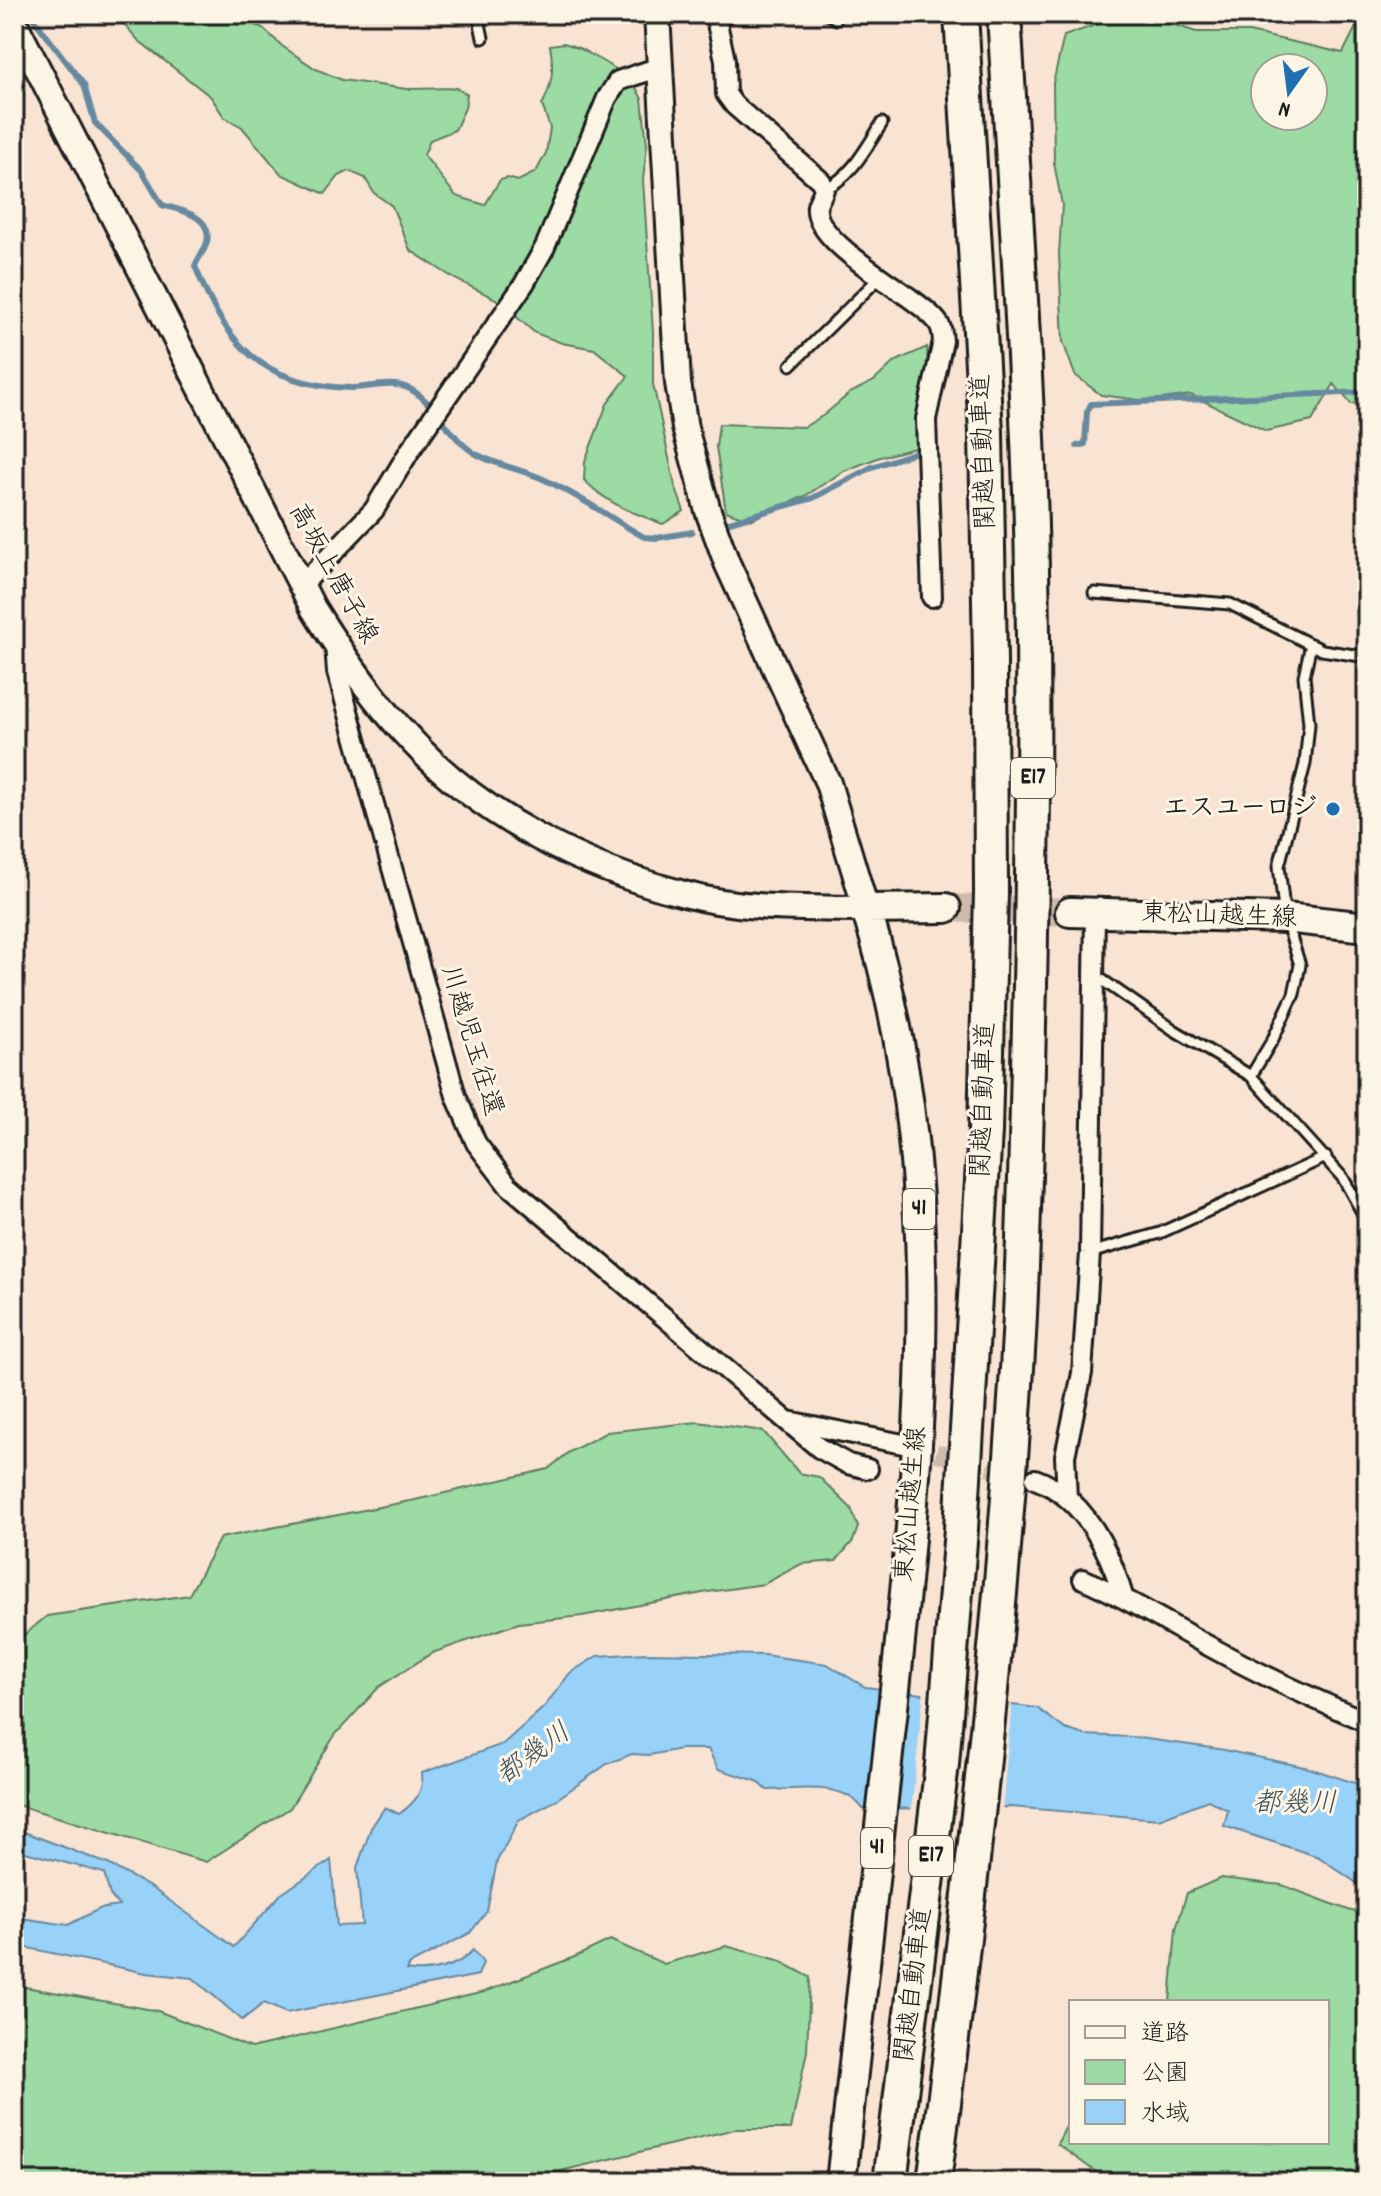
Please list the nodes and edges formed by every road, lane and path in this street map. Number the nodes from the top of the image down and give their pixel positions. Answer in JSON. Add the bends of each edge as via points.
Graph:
{"nodes":[{"id":1,"x":478,"y":14,"type":"edge"},
{"id":2,"x":657,"y":14,"type":"edge"},
{"id":3,"x":961,"y":14,"type":"edge"},
{"id":4,"x":1004,"y":14,"type":"edge"},
{"id":5,"x":723,"y":16,"type":"edge"},
{"id":6,"x":14,"y":22,"type":"edge"},
{"id":7,"x":483,"y":38,"type":"dead end"},
{"id":8,"x":660,"y":67,"type":"junction"},
{"id":9,"x":882,"y":123,"type":"dead end"},
{"id":10,"x":824,"y":189,"type":"junction"},
{"id":11,"x":879,"y":278,"type":"junction"},
{"id":12,"x":791,"y":365,"type":"dead end"},
{"id":13,"x":302,"y":585,"type":"junction"},
{"id":14,"x":1094,"y":593,"type":"dead end"},
{"id":15,"x":932,"y":597,"type":"dead end"},
{"id":16,"x":334,"y":643,"type":"junction"},
{"id":17,"x":1311,"y":644,"type":"junction"},
{"id":18,"x":1367,"y":657,"type":"edge"},
{"id":19,"x":946,"y":908,"type":"tunnel mouth"},
{"id":20,"x":866,"y":909,"type":"junction"},
{"id":21,"x":1082,"y":912,"type":"joint"},
{"id":22,"x":1285,"y":918,"type":"junction"},
{"id":23,"x":1367,"y":927,"type":"edge"},
{"id":24,"x":1095,"y":975,"type":"junction"},
{"id":25,"x":1251,"y":1076,"type":"junction"},
{"id":26,"x":1326,"y":1157,"type":"junction"},
{"id":27,"x":1367,"y":1221,"type":"edge"},
{"id":28,"x":1090,"y":1253,"type":"junction"},
{"id":29,"x":787,"y":1421,"type":"junction"},
{"id":30,"x":903,"y":1444,"type":"tunnel mouth"},
{"id":31,"x":868,"y":1469,"type":"dead end"},
{"id":32,"x":1035,"y":1479,"type":"tunnel mouth"},
{"id":33,"x":1067,"y":1498,"type":"junction"},
{"id":34,"x":1083,"y":1579,"type":"dead end"},
{"id":35,"x":1123,"y":1596,"type":"junction"},
{"id":36,"x":1367,"y":1722,"type":"edge"},
{"id":37,"x":841,"y":2182,"type":"edge"},
{"id":38,"x":890,"y":2182,"type":"edge"},
{"id":39,"x":934,"y":2182,"type":"edge"}],
"edges":[{"from":1,"to":7,"type":"lane"},
{"from":2,"to":8,"type":"main road"},
{"from":3,"to":38,"type":"highway","name":"関越自動車道","number":"E17","via":[[986,432],[991,893],[985,1131],[942,1764]]},
{"from":4,"to":39,"type":"highway","name":"関越自動車道","number":"E17","via":[[1028,421],[1033,662],[1027,1129],[1004,1543],[983,1774]]},
{"from":5,"to":10,"type":"street","via":[[726,94]]},
{"from":6,"to":13,"type":"main road","name":"高坂上唐子線"},
{"from":8,"to":13,"type":"street","via":[[618,81],[524,284],[374,510]]},
{"from":8,"to":20,"type":"main road","via":[[678,383],[693,460],[727,563],[828,783]]},
{"from":9,"to":10,"type":"lane","via":[[858,161]]},
{"from":10,"to":11,"type":"street","via":[[817,206],[823,228]]},
{"from":11,"to":12,"type":"lane"},
{"from":11,"to":15,"type":"street","via":[[934,317],[942,329],[926,419]]},
{"from":13,"to":16,"type":"main road","name":"高坂上唐子線"},
{"from":14,"to":17,"type":"lane","via":[[1230,604]]},
{"from":16,"to":20,"type":"main road","name":"高坂上唐子線","via":[[412,741],[468,791],[550,845],[684,895],[741,904]]},
{"from":16,"to":29,"type":"street","name":"川越児玉往還","via":[[337,672],[456,1096],[476,1143],[508,1185]]},
{"from":17,"to":18,"type":"lane"},
{"from":17,"to":22,"type":"lane","via":[[1304,676],[1309,724],[1305,764],[1279,866]]},
{"from":19,"to":20,"type":"main road"},
{"from":20,"to":37,"type":"main road","name":"東松山越生線","number":"41","via":[[903,1054],[918,1187],[923,1320],[914,1514]]},
{"from":21,"to":22,"type":"main road","name":"東松山越生線"},
{"from":21,"to":24,"type":"street"},
{"from":22,"to":23,"type":"main road","name":"東松山越生線"},
{"from":22,"to":25,"type":"lane","via":[[1300,965],[1294,994]]},
{"from":24,"to":25,"type":"lane"},
{"from":24,"to":28,"type":"street"},
{"from":25,"to":26,"type":"lane"},
{"from":26,"to":27,"type":"lane"},
{"from":26,"to":28,"type":"lane","via":[[1160,1233]]},
{"from":28,"to":33,"type":"street","via":[[1082,1373],[1065,1456]]},
{"from":29,"to":30,"type":"street"},
{"from":29,"to":31,"type":"street","name":"川越児玉往還","via":[[819,1448]]},
{"from":32,"to":33,"type":"street"},
{"from":33,"to":35,"type":"street","via":[[1113,1561]]},
{"from":34,"to":35,"type":"street"},
{"from":35,"to":36,"type":"street","via":[[1275,1682]]}]}
